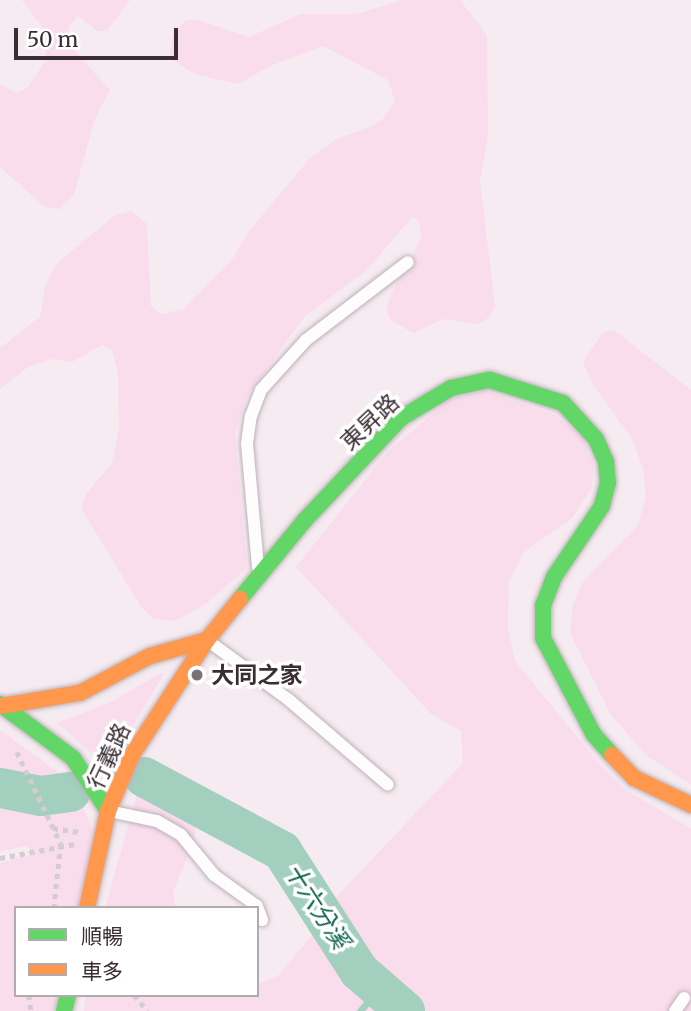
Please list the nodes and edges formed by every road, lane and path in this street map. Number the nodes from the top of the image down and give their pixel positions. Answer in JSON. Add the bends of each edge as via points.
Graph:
{"nodes":[{"id":1,"x":408,"y":262,"type":"dead end"},
{"id":2,"x":259,"y":575,"type":"junction"},
{"id":3,"x":207,"y":640,"type":"junction"},
{"id":4,"x":1,"y":705,"type":"edge"},
{"id":5,"x":15,"y":747,"type":"dead end"},
{"id":6,"x":388,"y":785,"type":"dead end"},
{"id":7,"x":691,"y":805,"type":"edge"},
{"id":8,"x":108,"y":811,"type":"junction"},
{"id":9,"x":61,"y":844,"type":"junction"},
{"id":10,"x":100,"y":845,"type":"junction"},
{"id":11,"x":0,"y":858,"type":"edge"},
{"id":12,"x":54,"y":906,"type":"edge"},
{"id":13,"x":87,"y":906,"type":"edge"},
{"id":14,"x":257,"y":906,"type":"edge"},
{"id":15,"x":259,"y":913,"type":"edge"},
{"id":16,"x":261,"y":920,"type":"dead end"},
{"id":17,"x":136,"y":997,"type":"edge"},
{"id":18,"x":684,"y":998,"type":"dead end"},
{"id":19,"x":148,"y":1011,"type":"edge"},
{"id":20,"x":675,"y":1011,"type":"edge"}],
"edges":[{"from":1,"to":2,"type":"lane","via":[[306,340],[261,390],[247,443]]},
{"from":2,"to":3,"type":"street","name":"東昇路"},
{"from":2,"to":7,"type":"street","name":"東昇路","via":[[401,418],[451,388],[491,380],[563,403],[596,439],[606,461],[608,483],[602,506],[554,577],[543,605],[543,638],[594,735],[634,778]]},
{"from":3,"to":4,"type":"street","via":[[150,656],[80,693]]},
{"from":3,"to":6,"type":"lane","via":[[289,700]]},
{"from":3,"to":8,"type":"street","name":"行義路","via":[[154,715]]},
{"from":4,"to":8,"type":"street","via":[[73,758]]},
{"from":5,"to":9,"type":"path"},
{"from":8,"to":10,"type":"street","name":"行義路"},
{"from":8,"to":14,"type":"lane","via":[[157,821],[181,835],[214,876]]},
{"from":9,"to":10,"type":"path"},
{"from":9,"to":11,"type":"path"},
{"from":9,"to":12,"type":"path"},
{"from":10,"to":13,"type":"street","name":"行義路"},
{"from":15,"to":16,"type":"lane"},
{"from":17,"to":19,"type":"path"},
{"from":18,"to":20,"type":"lane"}]}
